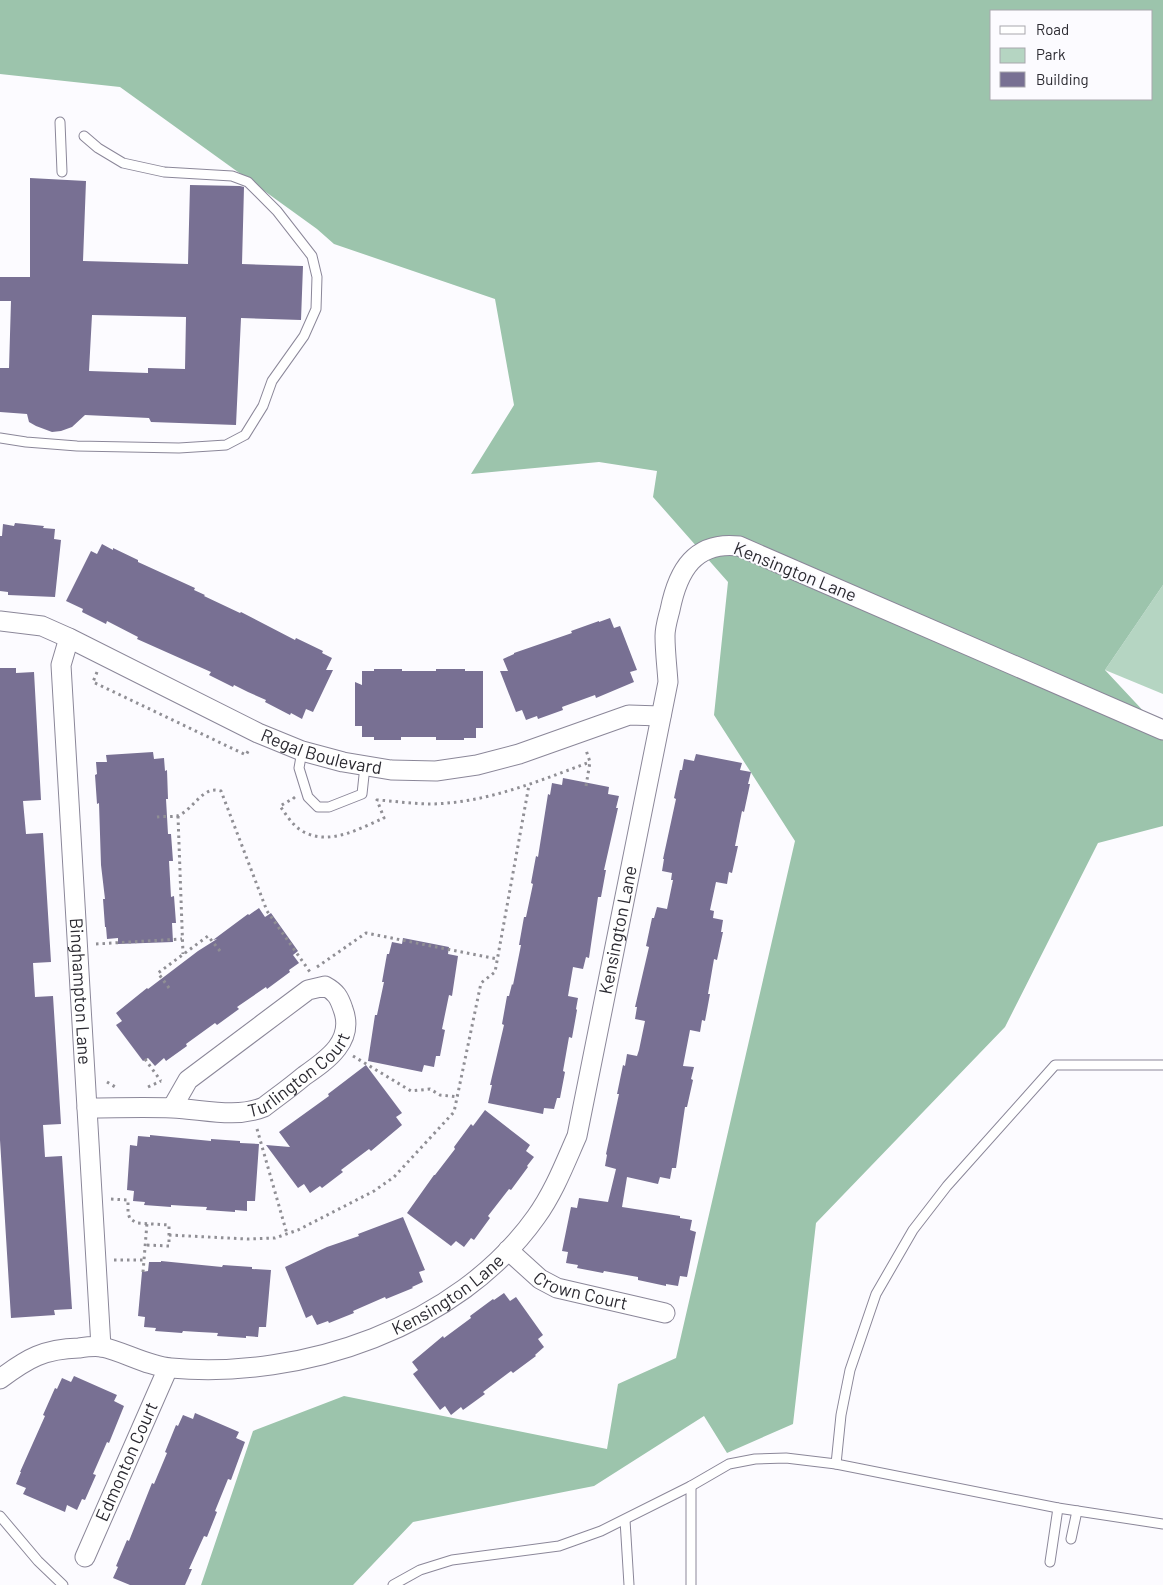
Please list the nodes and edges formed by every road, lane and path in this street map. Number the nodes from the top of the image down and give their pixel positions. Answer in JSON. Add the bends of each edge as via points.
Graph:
{"nodes":[{"id":1,"x":60,"y":122,"type":"dead end"},
{"id":2,"x":84,"y":136,"type":"dead end"},
{"id":3,"x":62,"y":172,"type":"dead end"},
{"id":4,"x":0,"y":438,"type":"edge"},
{"id":5,"x":0,"y":620,"type":"edge"},
{"id":6,"x":69,"y":638,"type":"junction"},
{"id":7,"x":661,"y":716,"type":"junction"},
{"id":8,"x":1163,"y":730,"type":"edge"},
{"id":9,"x":586,"y":749,"type":"dead end"},
{"id":10,"x":302,"y":752,"type":"junction"},
{"id":11,"x":365,"y":766,"type":"junction"},
{"id":12,"x":529,"y":785,"type":"dead end"},
{"id":13,"x":586,"y":786,"type":"dead end"},
{"id":14,"x":178,"y":816,"type":"junction"},
{"id":15,"x":157,"y":817,"type":"dead end"},
{"id":16,"x":182,"y":938,"type":"junction"},
{"id":17,"x":78,"y":945,"type":"junction"},
{"id":18,"x":220,"y":951,"type":"dead end"},
{"id":19,"x":183,"y":954,"type":"junction"},
{"id":20,"x":497,"y":959,"type":"junction"},
{"id":21,"x":315,"y":979,"type":"junction"},
{"id":22,"x":169,"y":988,"type":"dead end"},
{"id":23,"x":339,"y":1047,"type":"junction"},
{"id":24,"x":145,"y":1060,"type":"dead end"},
{"id":25,"x":1163,"y":1065,"type":"edge"},
{"id":26,"x":458,"y":1097,"type":"junction"},
{"id":27,"x":174,"y":1105,"type":"junction"},
{"id":28,"x":87,"y":1108,"type":"junction"},
{"id":29,"x":252,"y":1112,"type":"junction"},
{"id":30,"x":109,"y":1190,"type":"dead end"},
{"id":31,"x":146,"y":1223,"type":"junction"},
{"id":32,"x":287,"y":1234,"type":"junction"},
{"id":33,"x":169,"y":1235,"type":"junction"},
{"id":34,"x":146,"y":1245,"type":"junction"},
{"id":35,"x":508,"y":1250,"type":"junction"},
{"id":36,"x":144,"y":1260,"type":"junction"},
{"id":37,"x":96,"y":1262,"type":"junction"},
{"id":38,"x":143,"y":1272,"type":"dead end"},
{"id":39,"x":665,"y":1313,"type":"dead end"},
{"id":40,"x":101,"y":1347,"type":"junction"},
{"id":41,"x":168,"y":1368,"type":"junction"},
{"id":42,"x":0,"y":1379,"type":"edge"},
{"id":43,"x":836,"y":1464,"type":"junction"},
{"id":44,"x":690,"y":1486,"type":"junction"},
{"id":45,"x":1058,"y":1508,"type":"junction"},
{"id":46,"x":1077,"y":1511,"type":"junction"},
{"id":47,"x":0,"y":1516,"type":"edge"},
{"id":48,"x":625,"y":1520,"type":"junction"},
{"id":49,"x":1163,"y":1524,"type":"edge"},
{"id":50,"x":1070,"y":1539,"type":"dead end"},
{"id":51,"x":85,"y":1557,"type":"dead end"},
{"id":52,"x":1050,"y":1562,"type":"dead end"},
{"id":53,"x":63,"y":1585,"type":"edge"},
{"id":54,"x":393,"y":1585,"type":"edge"},
{"id":55,"x":629,"y":1585,"type":"edge"},
{"id":56,"x":691,"y":1585,"type":"edge"}],
"edges":[{"from":1,"to":3,"type":"lane"},
{"from":2,"to":4,"type":"lane","via":[[124,163],[164,172],[232,176],[248,182],[277,210],[312,256],[317,278],[316,309],[304,336],[272,381],[263,406],[245,435],[226,446],[78,446]]},
{"from":5,"to":6,"type":"street","name":"Regal Boulevard","via":[[42,626]]},
{"from":6,"to":10,"type":"street","name":"Regal Boulevard"},
{"from":6,"to":17,"type":"street","name":"Binghampton Lane","via":[[61,665]]},
{"from":7,"to":8,"type":"street","name":"Kensington Lane","via":[[668,682],[665,634],[673,592],[690,560],[725,544],[755,552]]},
{"from":7,"to":11,"type":"street","name":"Regal Boulevard","via":[[629,715],[519,754],[477,765],[436,771]]},
{"from":7,"to":35,"type":"street","name":"Kensington Lane","via":[[577,1136],[541,1209]]},
{"from":9,"to":13,"type":"path","via":[[590,762]]},
{"from":10,"to":11,"type":"street","name":"Regal Boulevard"},
{"from":10,"to":11,"type":"lane","via":[[299,768],[308,797],[318,807],[329,807],[362,794]]},
{"from":12,"to":20,"type":"path"},
{"from":14,"to":15,"type":"path"},
{"from":14,"to":16,"type":"path"},
{"from":14,"to":21,"type":"path","via":[[204,794],[215,789],[221,791],[267,911]]},
{"from":16,"to":17,"type":"path"},
{"from":16,"to":19,"type":"path"},
{"from":17,"to":28,"type":"street","name":"Binghampton Lane"},
{"from":18,"to":19,"type":"path","via":[[208,936]]},
{"from":19,"to":22,"type":"path","via":[[158,973]]},
{"from":20,"to":21,"type":"path","via":[[366,933]]},
{"from":20,"to":26,"type":"path","via":[[495,972],[481,983]]},
{"from":21,"to":23,"type":"street","name":"Turlington Court","via":[[336,992],[346,1017],[346,1033]]},
{"from":21,"to":27,"type":"street","via":[[308,990],[188,1080]]},
{"from":23,"to":26,"type":"path","via":[[411,1091],[430,1089],[440,1096]]},
{"from":23,"to":29,"type":"street","name":"Turlington Court","via":[[264,1107]]},
{"from":24,"to":27,"type":"path"},
{"from":25,"to":43,"type":"lane","via":[[1055,1064],[947,1186],[913,1230],[876,1294],[850,1370]]},
{"from":26,"to":32,"type":"path","via":[[454,1112],[394,1177],[374,1191]]},
{"from":27,"to":28,"type":"street","name":"Turlington Court"},
{"from":27,"to":29,"type":"street","name":"Turlington Court"},
{"from":28,"to":37,"type":"street","name":"Binghampton Lane"},
{"from":29,"to":32,"type":"path"},
{"from":30,"to":31,"type":"path","via":[[110,1199],[128,1200],[130,1219]]},
{"from":31,"to":33,"type":"path","via":[[169,1224]]},
{"from":31,"to":34,"type":"path"},
{"from":32,"to":33,"type":"path","via":[[247,1239]]},
{"from":33,"to":34,"type":"path","via":[[169,1246]]},
{"from":34,"to":36,"type":"path"},
{"from":35,"to":39,"type":"street","name":"Crown Court","via":[[540,1280],[558,1288]]},
{"from":35,"to":41,"type":"street","name":"Kensington Lane","via":[[435,1309],[387,1334],[334,1352],[259,1367]]},
{"from":36,"to":37,"type":"path"},
{"from":36,"to":38,"type":"path"},
{"from":37,"to":40,"type":"street","name":"Binghampton Lane"},
{"from":40,"to":41,"type":"street","name":"Kensington Lane"},
{"from":40,"to":42,"type":"street","name":"Kensington Lane","via":[[40,1353]]},
{"from":41,"to":51,"type":"street","name":"Edmonton Court"},
{"from":43,"to":44,"type":"lane","via":[[786,1458],[755,1459],[729,1464]]},
{"from":43,"to":45,"type":"lane"},
{"from":44,"to":48,"type":"lane"},
{"from":44,"to":56,"type":"lane"},
{"from":45,"to":46,"type":"lane"},
{"from":45,"to":52,"type":"lane"},
{"from":46,"to":49,"type":"lane"},
{"from":46,"to":50,"type":"lane"},
{"from":47,"to":53,"type":"lane"},
{"from":48,"to":54,"type":"lane","via":[[559,1546],[452,1560],[420,1570]]},
{"from":48,"to":55,"type":"lane"}]}
